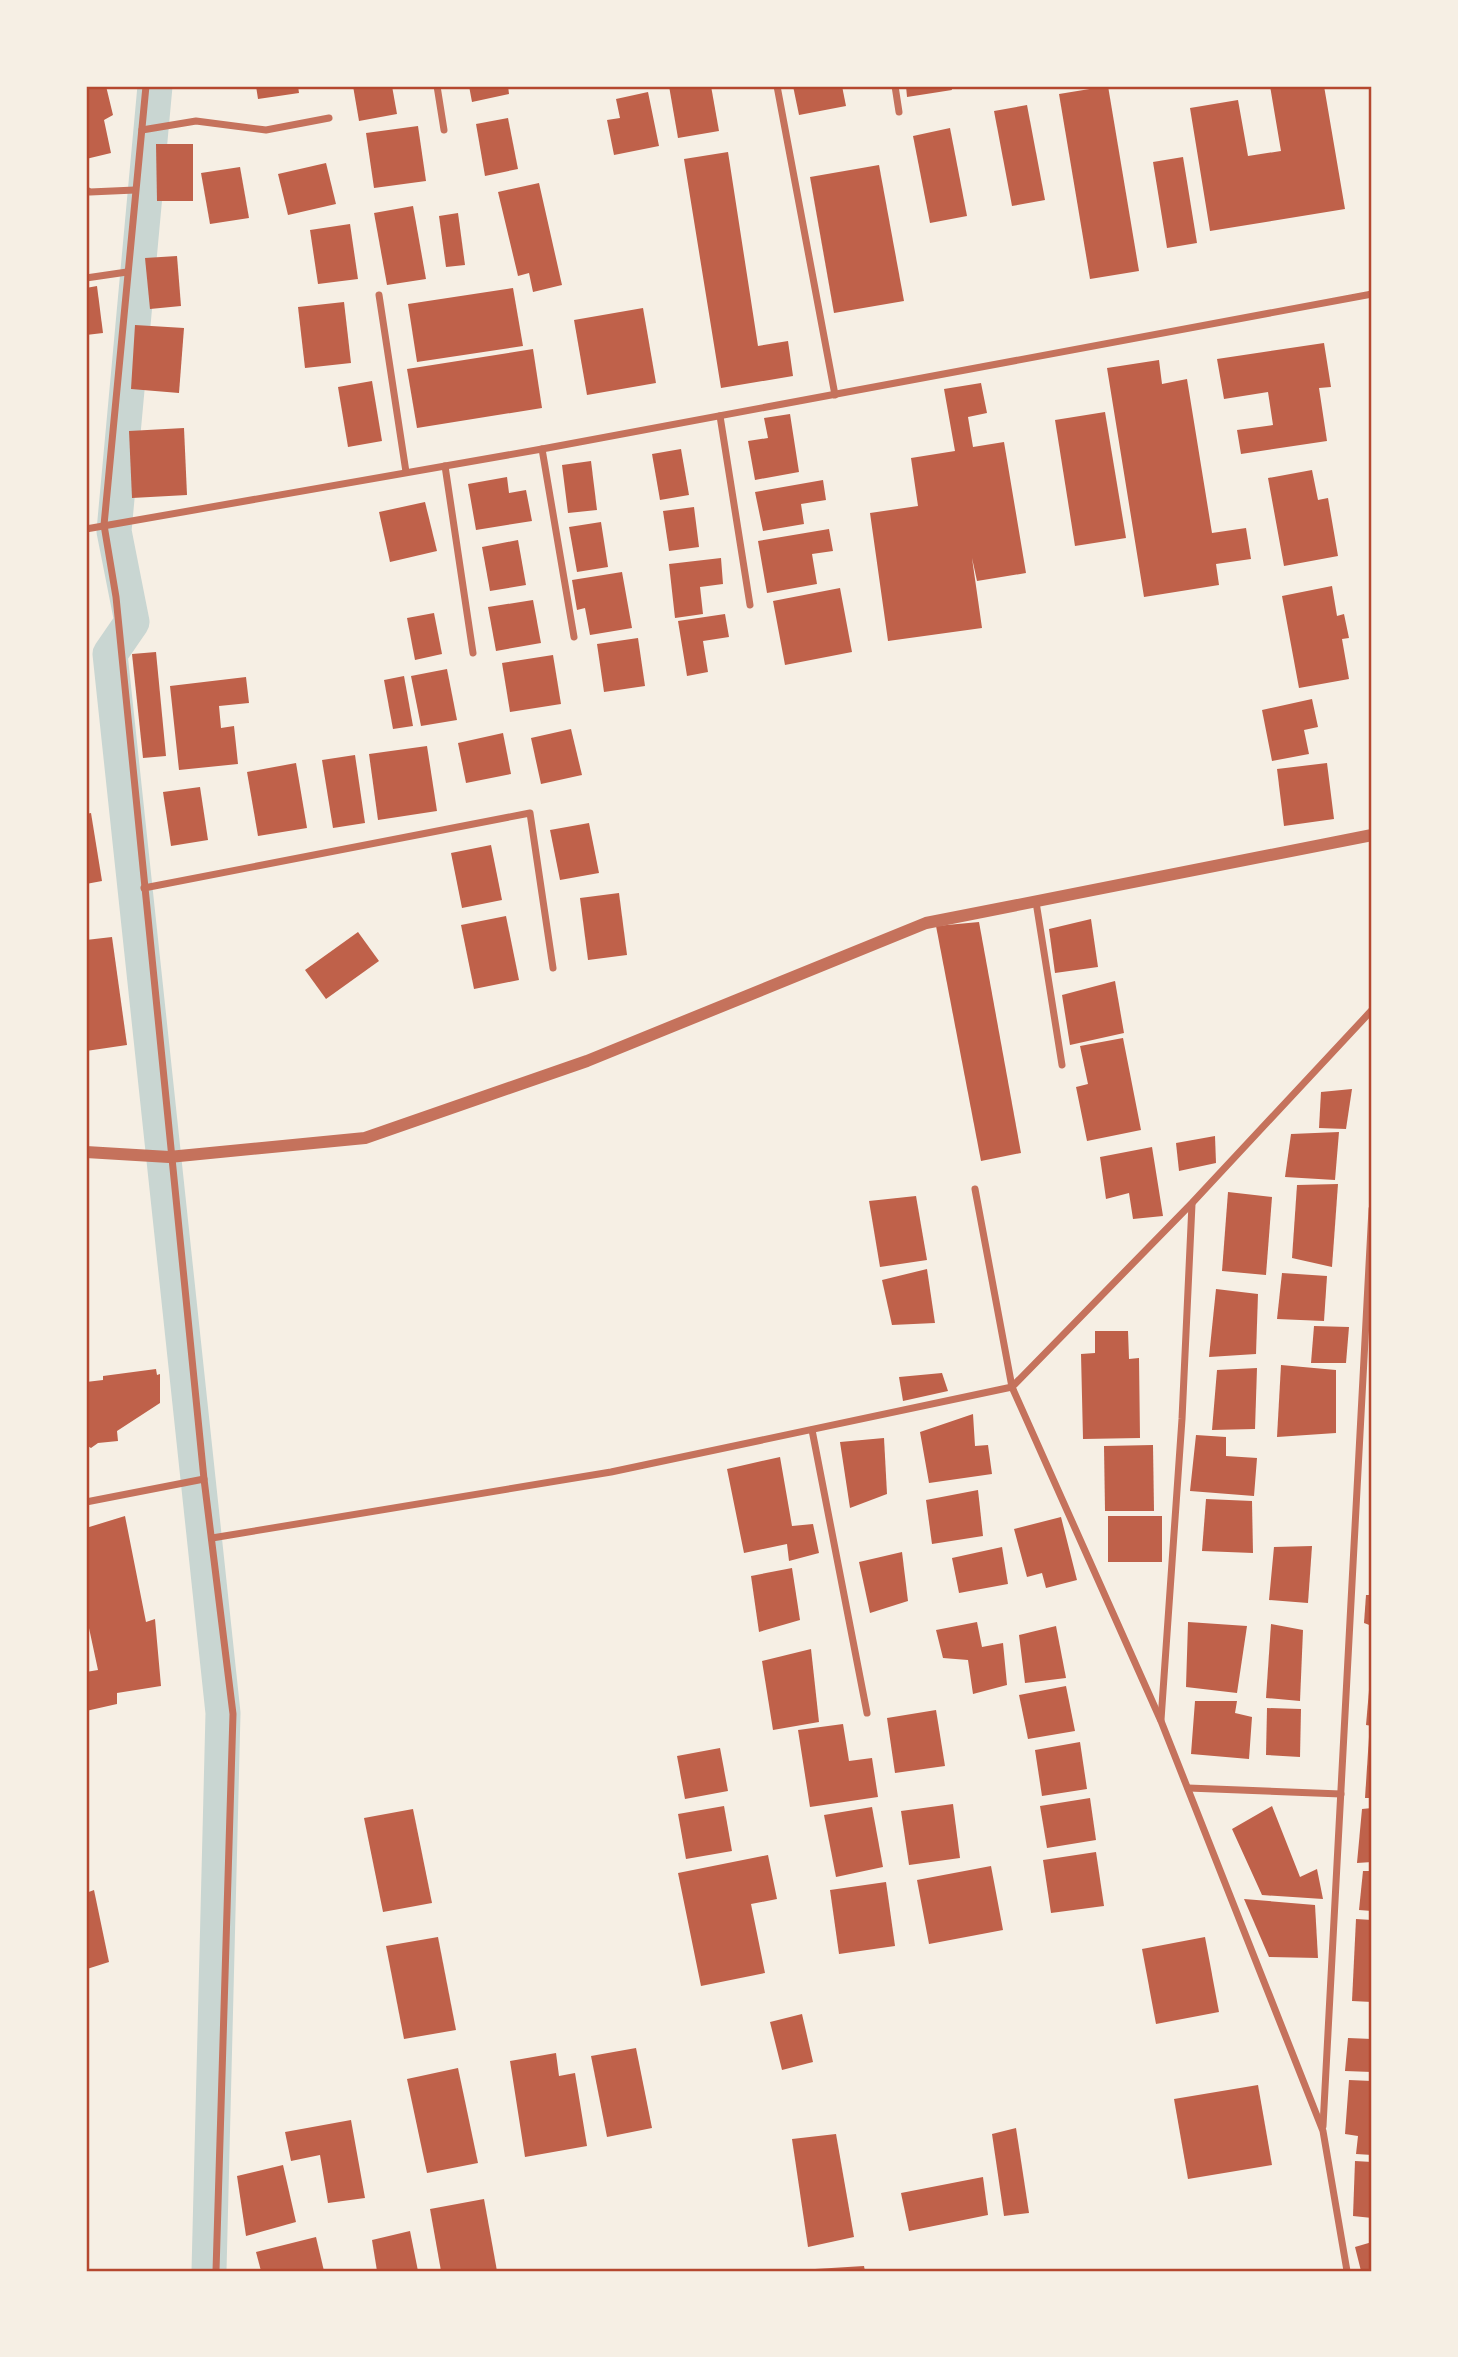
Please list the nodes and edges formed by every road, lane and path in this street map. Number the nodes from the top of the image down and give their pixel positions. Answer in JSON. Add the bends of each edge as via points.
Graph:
{"nodes":[{"id":1,"x":146,"y":86,"type":"edge"},
{"id":2,"x":437,"y":86,"type":"edge"},
{"id":3,"x":777,"y":86,"type":"edge"},
{"id":4,"x":895,"y":86,"type":"edge"},
{"id":5,"x":899,"y":112,"type":"dead end"},
{"id":6,"x":330,"y":118,"type":"dead end"},
{"id":7,"x":142,"y":130,"type":"junction"},
{"id":8,"x":444,"y":130,"type":"dead end"},
{"id":9,"x":86,"y":190,"type":"edge"},
{"id":10,"x":135,"y":190,"type":"junction"},
{"id":11,"x":127,"y":272,"type":"junction"},
{"id":12,"x":86,"y":278,"type":"edge"},
{"id":13,"x":379,"y":295,"type":"dead end"},
{"id":14,"x":1372,"y":295,"type":"edge"},
{"id":15,"x":835,"y":395,"type":"junction"},
{"id":16,"x":720,"y":416,"type":"junction"},
{"id":17,"x":542,"y":449,"type":"junction"},
{"id":18,"x":445,"y":466,"type":"junction"},
{"id":19,"x":406,"y":472,"type":"junction"},
{"id":20,"x":104,"y":526,"type":"junction"},
{"id":21,"x":86,"y":530,"type":"edge"},
{"id":22,"x":750,"y":605,"type":"dead end"},
{"id":23,"x":574,"y":637,"type":"dead end"},
{"id":24,"x":473,"y":653,"type":"dead end"},
{"id":25,"x":1372,"y":835,"type":"edge"},
{"id":26,"x":144,"y":888,"type":"junction"},
{"id":27,"x":1036,"y":902,"type":"junction"},
{"id":28,"x":553,"y":968,"type":"dead end"},
{"id":29,"x":1372,"y":1010,"type":"edge"},
{"id":30,"x":1062,"y":1065,"type":"dead end"},
{"id":31,"x":86,"y":1152,"type":"edge"},
{"id":32,"x":170,"y":1157,"type":"junction"},
{"id":33,"x":975,"y":1189,"type":"dead end"},
{"id":34,"x":1192,"y":1203,"type":"junction"},
{"id":35,"x":1372,"y":1209,"type":"edge"},
{"id":36,"x":1012,"y":1387,"type":"junction"},
{"id":37,"x":812,"y":1430,"type":"junction"},
{"id":38,"x":204,"y":1479,"type":"junction"},
{"id":39,"x":86,"y":1502,"type":"edge"},
{"id":40,"x":212,"y":1538,"type":"junction"},
{"id":41,"x":867,"y":1713,"type":"dead end"},
{"id":42,"x":1161,"y":1721,"type":"junction"},
{"id":43,"x":1188,"y":1788,"type":"junction"},
{"id":44,"x":1341,"y":1794,"type":"junction"},
{"id":45,"x":1323,"y":2130,"type":"junction"},
{"id":46,"x":216,"y":2271,"type":"edge"},
{"id":47,"x":1347,"y":2271,"type":"edge"}],
"edges":[{"from":1,"to":7,"type":"street"},
{"from":2,"to":8,"type":"street"},
{"from":3,"to":15,"type":"street"},
{"from":4,"to":5,"type":"street"},
{"from":6,"to":7,"type":"street","via":[[266,130],[196,121]]},
{"from":7,"to":10,"type":"street"},
{"from":9,"to":10,"type":"street"},
{"from":10,"to":11,"type":"street"},
{"from":11,"to":12,"type":"street"},
{"from":11,"to":20,"type":"street"},
{"from":13,"to":19,"type":"street"},
{"from":14,"to":15,"type":"street"},
{"from":15,"to":16,"type":"street"},
{"from":16,"to":17,"type":"street"},
{"from":16,"to":22,"type":"street"},
{"from":17,"to":18,"type":"street"},
{"from":17,"to":23,"type":"street"},
{"from":18,"to":19,"type":"street"},
{"from":18,"to":24,"type":"street"},
{"from":19,"to":20,"type":"street"},
{"from":20,"to":21,"type":"street"},
{"from":20,"to":26,"type":"street","via":[[116,597]]},
{"from":25,"to":27,"type":"street"},
{"from":26,"to":28,"type":"street","via":[[530,813]]},
{"from":26,"to":32,"type":"street"},
{"from":27,"to":30,"type":"street"},
{"from":27,"to":32,"type":"street","via":[[926,923],[587,1061],[365,1138]]},
{"from":29,"to":34,"type":"street"},
{"from":31,"to":32,"type":"street"},
{"from":32,"to":38,"type":"street"},
{"from":33,"to":36,"type":"street"},
{"from":34,"to":36,"type":"street"},
{"from":34,"to":42,"type":"street"},
{"from":35,"to":44,"type":"street"},
{"from":36,"to":37,"type":"street"},
{"from":36,"to":42,"type":"street"},
{"from":37,"to":40,"type":"street","via":[[611,1472]]},
{"from":37,"to":41,"type":"street"},
{"from":38,"to":39,"type":"street"},
{"from":38,"to":40,"type":"street"},
{"from":40,"to":46,"type":"street","via":[[233,1714]]},
{"from":42,"to":43,"type":"street"},
{"from":43,"to":44,"type":"street"},
{"from":43,"to":45,"type":"street"},
{"from":44,"to":45,"type":"street"},
{"from":45,"to":47,"type":"street"}]}
